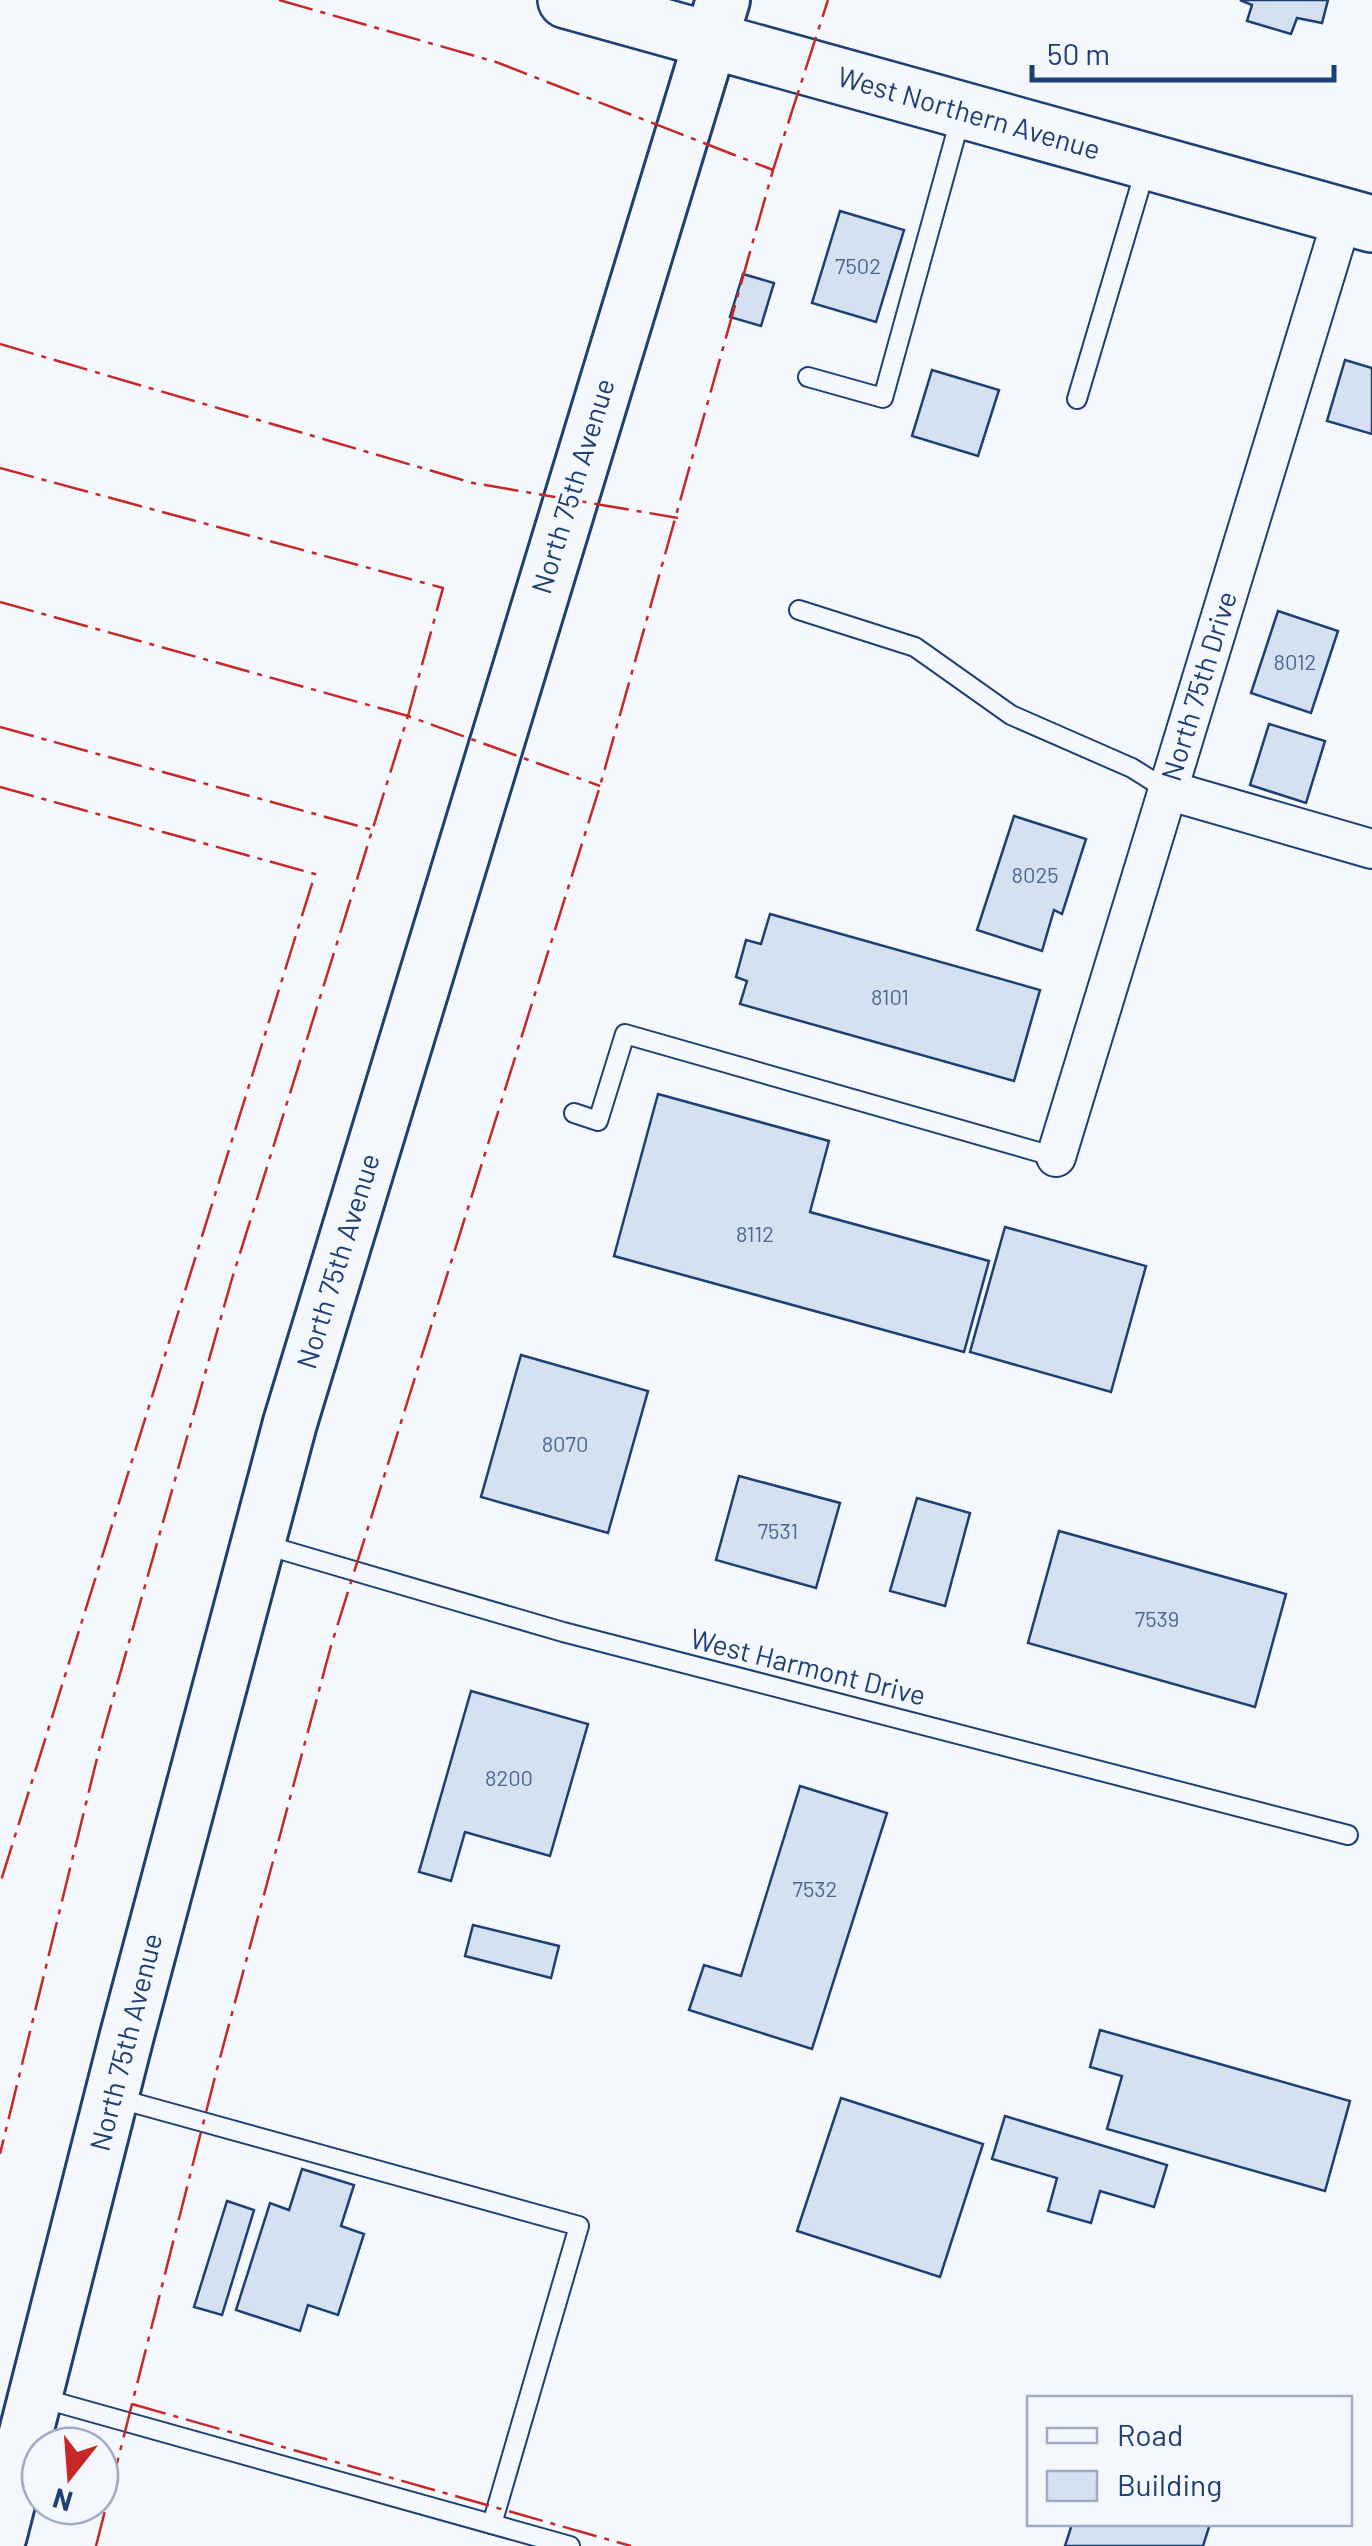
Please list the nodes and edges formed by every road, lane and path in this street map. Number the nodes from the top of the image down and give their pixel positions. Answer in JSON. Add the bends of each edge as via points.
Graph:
{"nodes":[{"id":1,"x":566,"y":0,"type":"edge"},
{"id":2,"x":716,"y":20,"type":"edge"},
{"id":3,"x":962,"y":110,"type":"junction"},
{"id":4,"x":1148,"y":162,"type":"junction"},
{"id":5,"x":1357,"y":220,"type":"edge"},
{"id":6,"x":808,"y":377,"type":"dead end"},
{"id":7,"x":1077,"y":399,"type":"dead end"},
{"id":8,"x":799,"y":610,"type":"dead end"},
{"id":9,"x":1167,"y":790,"type":"junction"},
{"id":10,"x":1372,"y":849,"type":"edge"},
{"id":11,"x":574,"y":1114,"type":"dead end"},
{"id":12,"x":1056,"y":1156,"type":"joint"},
{"id":13,"x":258,"y":1543,"type":"junction"},
{"id":14,"x":1348,"y":1834,"type":"dead end"},
{"id":15,"x":111,"y":2096,"type":"junction"},
{"id":16,"x":37,"y":2397,"type":"junction"},
{"id":17,"x":492,"y":2524,"type":"junction"},
{"id":18,"x":0,"y":2535,"type":"edge"},
{"id":19,"x":570,"y":2546,"type":"edge"}],
"edges":[{"from":1,"to":2,"type":"main road","name":"West Northern Avenue"},
{"from":2,"to":3,"type":"main road","name":"West Northern Avenue"},
{"from":2,"to":13,"type":"main road","name":"North 75th Avenue","via":[[388,1092]]},
{"from":3,"to":4,"type":"main road","name":"West Northern Avenue"},
{"from":3,"to":6,"type":"lane","via":[[883,398]]},
{"from":4,"to":5,"type":"main road","name":"West Northern Avenue"},
{"from":4,"to":7,"type":"lane"},
{"from":5,"to":9,"type":"street","name":"North 75th Drive"},
{"from":8,"to":9,"type":"lane","via":[[914,647],[1012,715]]},
{"from":9,"to":10,"type":"street"},
{"from":9,"to":12,"type":"street","name":"North 75th Drive"},
{"from":11,"to":12,"type":"lane","via":[[598,1121],[625,1034]]},
{"from":13,"to":14,"type":"lane","name":"West Harmont Drive","via":[[563,1632]]},
{"from":13,"to":15,"type":"main road","name":"North 75th Avenue"},
{"from":15,"to":16,"type":"main road","name":"North 75th Avenue"},
{"from":15,"to":17,"type":"lane","via":[[579,2226]]},
{"from":16,"to":17,"type":"lane"},
{"from":16,"to":18,"type":"main road","name":"North 75th Avenue"},
{"from":17,"to":19,"type":"lane"}]}
